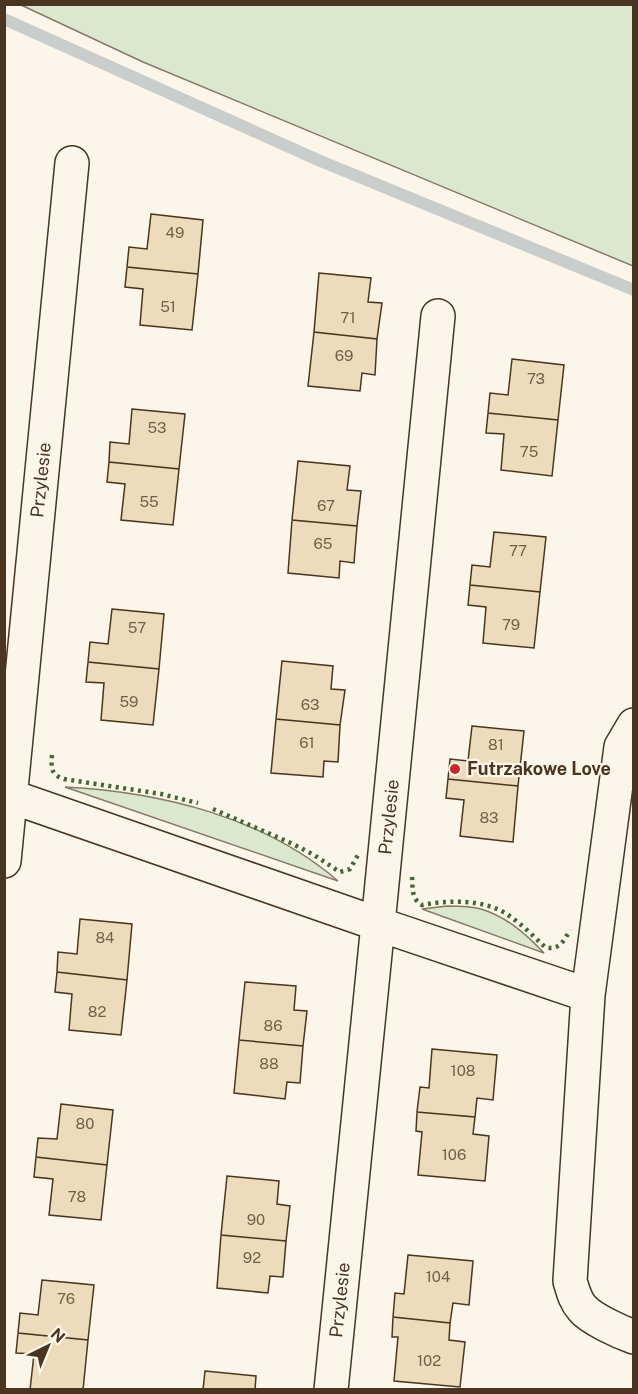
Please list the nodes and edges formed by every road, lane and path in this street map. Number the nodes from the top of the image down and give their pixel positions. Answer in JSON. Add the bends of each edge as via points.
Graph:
{"nodes":[{"id":1,"x":72,"y":163,"type":"dead end"},
{"id":2,"x":438,"y":316,"type":"dead end"},
{"id":3,"x":633,"y":725,"type":"edge"},
{"id":4,"x":8,"y":795,"type":"edge"},
{"id":5,"x":4,"y":861,"type":"edge"},
{"id":6,"x":378,"y":924,"type":"junction"},
{"id":7,"x":588,"y":995,"type":"junction"},
{"id":8,"x":633,"y":1337,"type":"edge"},
{"id":9,"x":331,"y":1389,"type":"edge"}],
"edges":[{"from":1,"to":4,"type":"street","name":"Przylesie"},
{"from":2,"to":6,"type":"street","name":"Przylesie"},
{"from":3,"to":7,"type":"street","via":[[621,747]]},
{"from":4,"to":5,"type":"street","name":"Przylesie"},
{"from":4,"to":6,"type":"street"},
{"from":6,"to":7,"type":"street"},
{"from":6,"to":9,"type":"street","name":"Przylesie"},
{"from":7,"to":8,"type":"street","via":[[570,1281],[583,1310]]}]}
